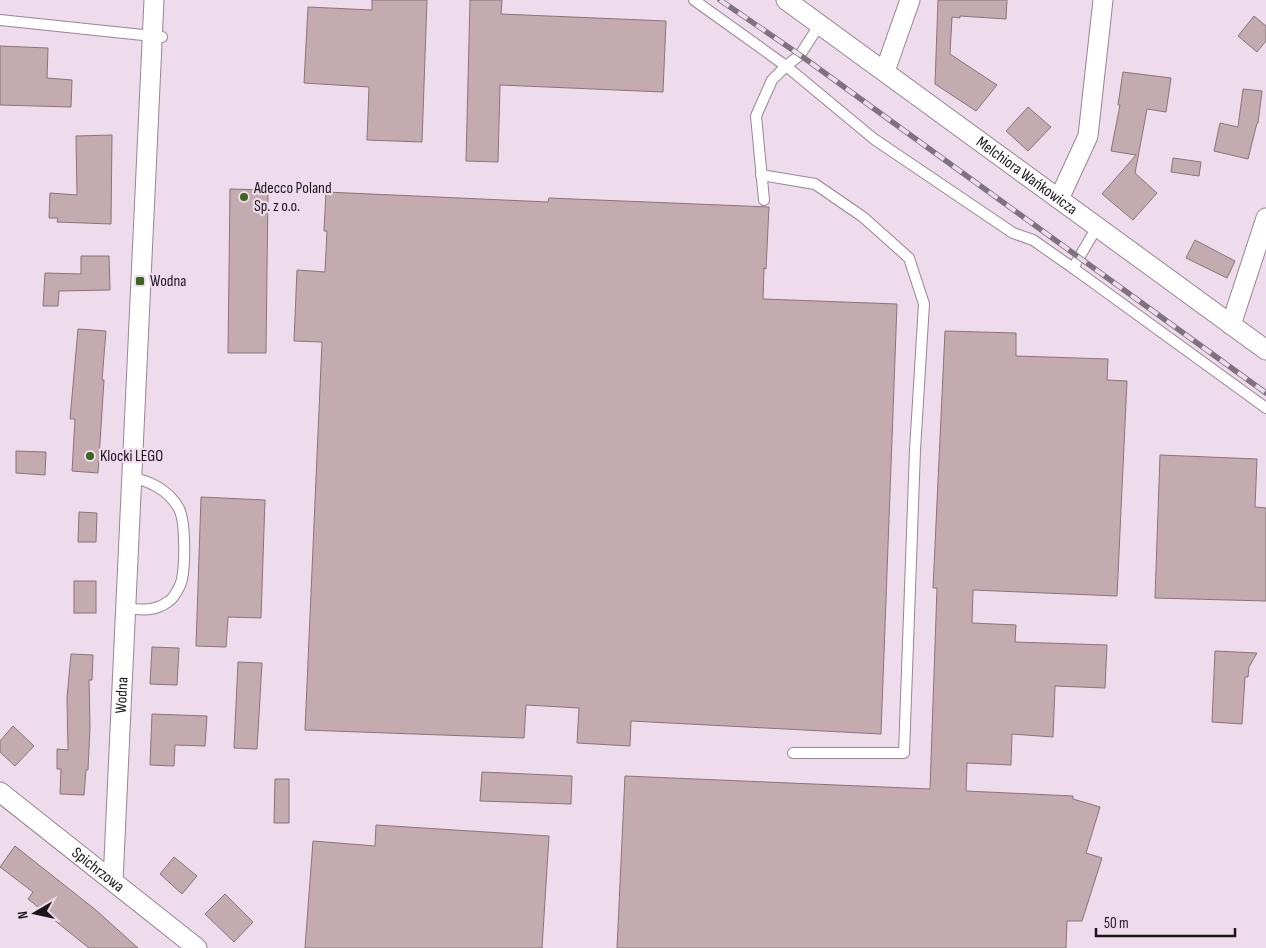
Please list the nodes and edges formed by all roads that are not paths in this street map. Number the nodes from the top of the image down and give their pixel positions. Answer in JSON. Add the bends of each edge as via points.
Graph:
{"nodes":[{"id":1,"x":154,"y":0,"type":"edge"},
{"id":2,"x":694,"y":0,"type":"edge"},
{"id":3,"x":786,"y":0,"type":"edge"},
{"id":4,"x":910,"y":0,"type":"edge"},
{"id":5,"x":1104,"y":0,"type":"edge"},
{"id":6,"x":0,"y":20,"type":"edge"},
{"id":7,"x":820,"y":24,"type":"junction"},
{"id":8,"x":157,"y":36,"type":"junction"},
{"id":9,"x":786,"y":66,"type":"junction"},
{"id":10,"x":885,"y":71,"type":"junction"},
{"id":11,"x":761,"y":175,"type":"junction"},
{"id":12,"x":1059,"y":199,"type":"junction"},
{"id":13,"x":764,"y":200,"type":"dead end"},
{"id":14,"x":1266,"y":218,"type":"edge"},
{"id":15,"x":1097,"y":227,"type":"junction"},
{"id":16,"x":1073,"y":268,"type":"junction"},
{"id":17,"x":1230,"y":325,"type":"junction"},
{"id":18,"x":1266,"y":350,"type":"edge"},
{"id":19,"x":1266,"y":408,"type":"edge"},
{"id":20,"x":131,"y":478,"type":"junction"},
{"id":21,"x":125,"y":608,"type":"junction"},
{"id":22,"x":793,"y":753,"type":"dead end"},
{"id":23,"x":0,"y":792,"type":"edge"},
{"id":24,"x":113,"y":881,"type":"junction"},
{"id":25,"x":197,"y":948,"type":"edge"}],
"edges":[{"from":1,"to":8,"type":"street","name":"Wodna"},
{"from":2,"to":9,"type":"lane"},
{"from":3,"to":7,"type":"street","name":"Melchiora Wańkowicza"},
{"from":4,"to":10,"type":"street"},
{"from":5,"to":12,"type":"street","via":[[1088,136]]},
{"from":6,"to":8,"type":"lane"},
{"from":7,"to":9,"type":"lane","via":[[800,55]]},
{"from":7,"to":10,"type":"street","name":"Melchiora Wańkowicza"},
{"from":8,"to":20,"type":"street","name":"Wodna"},
{"from":9,"to":11,"type":"lane","via":[[772,80],[756,116]]},
{"from":9,"to":16,"type":"lane","via":[[874,139],[1013,233],[1033,240]]},
{"from":10,"to":12,"type":"street","name":"Melchiora Wańkowicza"},
{"from":11,"to":13,"type":"lane"},
{"from":11,"to":22,"type":"lane","via":[[815,184],[863,217],[909,258],[924,304],[915,450],[904,754]]},
{"from":12,"to":15,"type":"street","name":"Melchiora Wańkowicza"},
{"from":14,"to":17,"type":"street"},
{"from":15,"to":16,"type":"lane"},
{"from":15,"to":17,"type":"street","name":"Melchiora Wańkowicza"},
{"from":16,"to":19,"type":"lane"},
{"from":17,"to":18,"type":"street","name":"Melchiora Wańkowicza"},
{"from":20,"to":21,"type":"street","name":"Wodna"},
{"from":20,"to":21,"type":"lane","via":[[145,480],[163,490],[179,508],[184,537],[182,581],[170,601],[153,610]]},
{"from":21,"to":24,"type":"street","name":"Wodna"},
{"from":23,"to":24,"type":"street","name":"Spichrzowa"},
{"from":24,"to":25,"type":"street","name":"Spichrzowa"}]}
